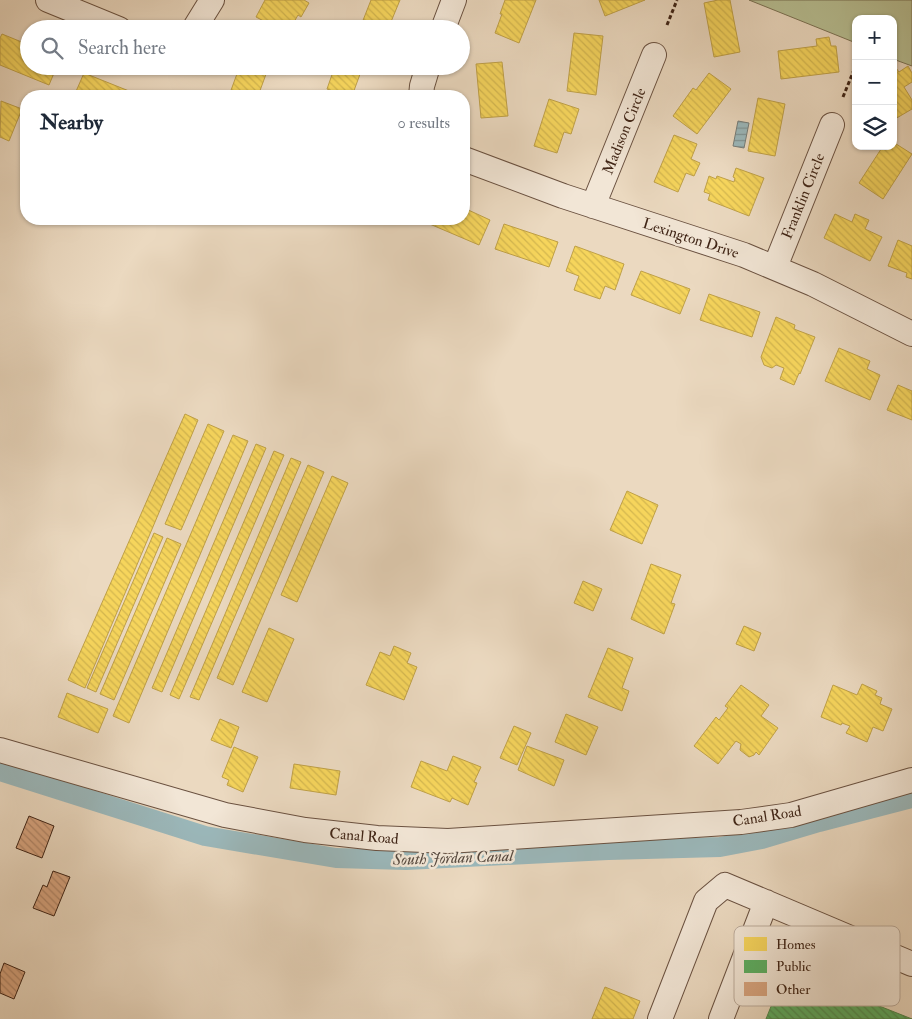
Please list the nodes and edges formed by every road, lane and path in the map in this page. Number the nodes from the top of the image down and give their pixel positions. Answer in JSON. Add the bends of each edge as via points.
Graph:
{"nodes":[{"id":1,"x":48,"y":0,"type":"edge"},
{"id":2,"x":212,"y":0,"type":"edge"},
{"id":3,"x":454,"y":0,"type":"edge"},
{"id":4,"x":677,"y":0,"type":"edge"},
{"id":5,"x":97,"y":20,"type":"edge"},
{"id":6,"x":200,"y":20,"type":"edge"},
{"id":7,"x":446,"y":20,"type":"edge"},
{"id":8,"x":667,"y":25,"type":"dead end"},
{"id":9,"x":654,"y":55,"type":"dead end"},
{"id":10,"x":852,"y":74,"type":"edge"},
{"id":11,"x":425,"y":75,"type":"edge"},
{"id":12,"x":422,"y":90,"type":"edge"},
{"id":13,"x":842,"y":97,"type":"dead end"},
{"id":14,"x":832,"y":125,"type":"dead end"},
{"id":15,"x":470,"y":161,"type":"edge"},
{"id":16,"x":593,"y":206,"type":"junction"},
{"id":17,"x":775,"y":267,"type":"junction"},
{"id":18,"x":912,"y":334,"type":"edge"},
{"id":19,"x":0,"y":750,"type":"edge"},
{"id":20,"x":912,"y":780,"type":"edge"},
{"id":21,"x":766,"y":902,"type":"junction"},
{"id":22,"x":757,"y":926,"type":"edge"},
{"id":23,"x":823,"y":926,"type":"edge"},
{"id":24,"x":900,"y":959,"type":"edge"},
{"id":25,"x":912,"y":964,"type":"edge"},
{"id":26,"x":734,"y":985,"type":"edge"},
{"id":27,"x":660,"y":1019,"type":"edge"},
{"id":28,"x":721,"y":1019,"type":"edge"}],
"edges":[{"from":1,"to":5,"type":"street"},
{"from":2,"to":6,"type":"street"},
{"from":3,"to":7,"type":"street"},
{"from":4,"to":8,"type":"path"},
{"from":9,"to":16,"type":"street","name":"Madison Circle"},
{"from":10,"to":13,"type":"path"},
{"from":11,"to":12,"type":"street"},
{"from":14,"to":17,"type":"street","name":"Franklin Circle"},
{"from":15,"to":16,"type":"street","name":"Lexington Drive"},
{"from":16,"to":17,"type":"street","name":"Lexington Drive"},
{"from":17,"to":18,"type":"street","name":"Lexington Drive"},
{"from":19,"to":20,"type":"street","name":"Canal Road","via":[[225,815],[305,830],[439,841],[742,822],[790,815]]},
{"from":21,"to":22,"type":"street"},
{"from":21,"to":23,"type":"street"},
{"from":21,"to":27,"type":"street","via":[[725,885],[706,901]]},
{"from":24,"to":25,"type":"street"},
{"from":26,"to":28,"type":"street"}]}
